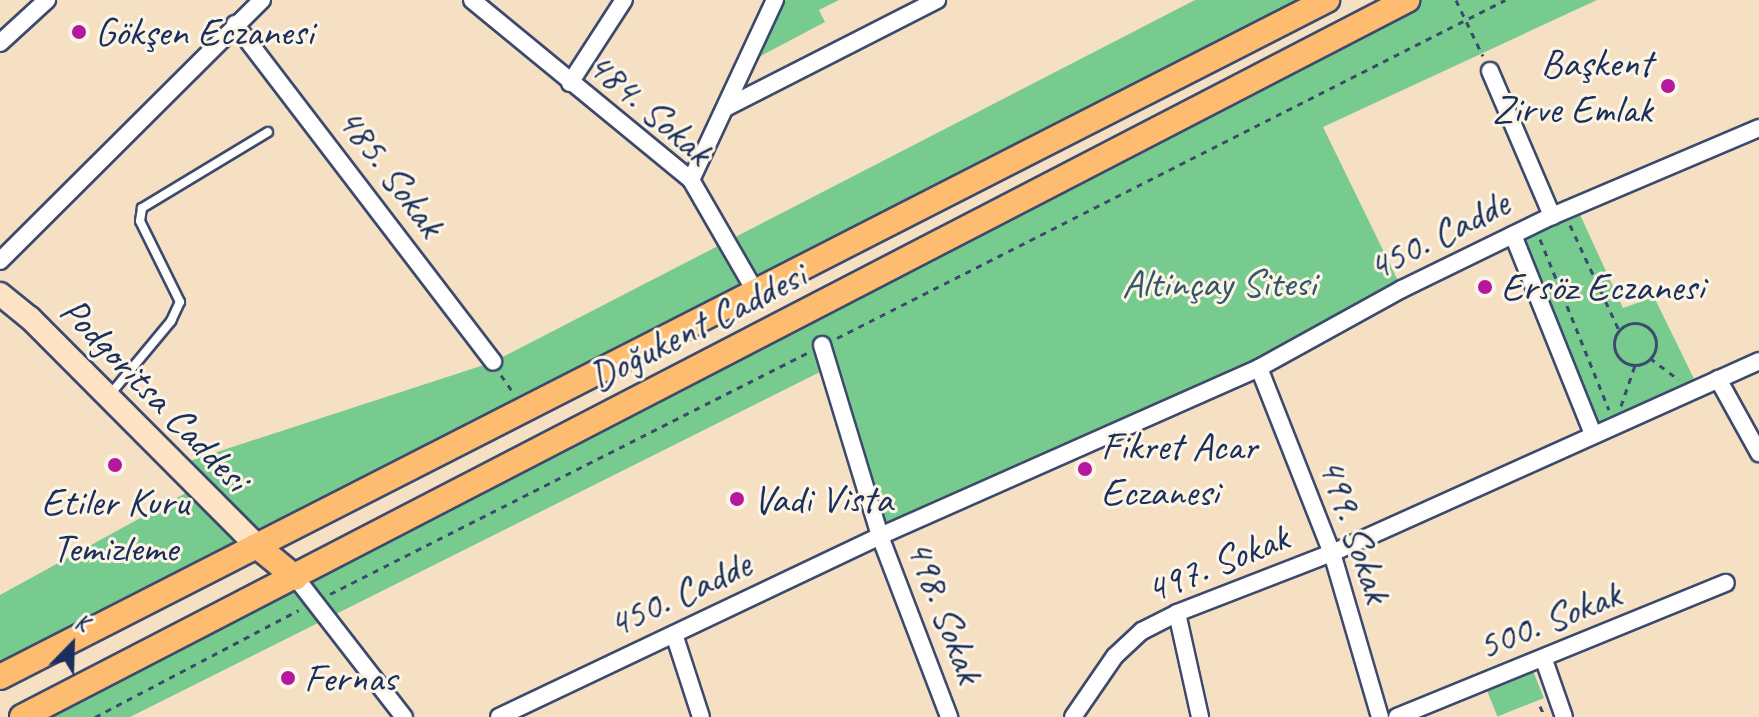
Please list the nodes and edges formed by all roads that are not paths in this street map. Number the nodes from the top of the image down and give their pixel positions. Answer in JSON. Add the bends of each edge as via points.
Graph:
{"nodes":[{"id":1,"x":47,"y":0,"type":"edge"},
{"id":2,"x":262,"y":0,"type":"edge"},
{"id":3,"x":472,"y":0,"type":"edge"},
{"id":4,"x":624,"y":0,"type":"edge"},
{"id":5,"x":775,"y":0,"type":"edge"},
{"id":6,"x":937,"y":0,"type":"edge"},
{"id":7,"x":1327,"y":0,"type":"edge"},
{"id":8,"x":1407,"y":0,"type":"edge"},
{"id":9,"x":235,"y":24,"type":"junction"},
{"id":10,"x":0,"y":43,"type":"edge"},
{"id":11,"x":1490,"y":71,"type":"road end"},
{"id":12,"x":570,"y":83,"type":"junction"},
{"id":13,"x":727,"y":107,"type":"junction"},
{"id":14,"x":1759,"y":128,"type":"edge"},
{"id":15,"x":268,"y":132,"type":"dead end"},
{"id":16,"x":691,"y":180,"type":"junction"},
{"id":17,"x":1558,"y":214,"type":"junction"},
{"id":18,"x":1513,"y":235,"type":"junction"},
{"id":19,"x":0,"y":261,"type":"edge"},
{"id":20,"x":755,"y":291,"type":"junction"},
{"id":21,"x":0,"y":294,"type":"edge"},
{"id":22,"x":822,"y":345,"type":"road end"},
{"id":23,"x":1759,"y":361,"type":"edge"},
{"id":24,"x":493,"y":362,"type":"road end"},
{"id":25,"x":1259,"y":368,"type":"junction"},
{"id":26,"x":1718,"y":379,"type":"junction"},
{"id":27,"x":108,"y":398,"type":"junction"},
{"id":28,"x":1593,"y":434,"type":"junction"},
{"id":29,"x":1759,"y":453,"type":"edge"},
{"id":30,"x":880,"y":536,"type":"junction"},
{"id":31,"x":257,"y":546,"type":"junction"},
{"id":32,"x":1332,"y":553,"type":"junction"},
{"id":33,"x":296,"y":578,"type":"junction"},
{"id":34,"x":1726,"y":583,"type":"dead end"},
{"id":35,"x":1177,"y":613,"type":"junction"},
{"id":36,"x":674,"y":634,"type":"junction"},
{"id":37,"x":1544,"y":660,"type":"junction"},
{"id":38,"x":0,"y":677,"type":"edge"},
{"id":39,"x":22,"y":717,"type":"edge"},
{"id":40,"x":404,"y":717,"type":"edge"},
{"id":41,"x":499,"y":717,"type":"edge"},
{"id":42,"x":701,"y":717,"type":"edge"},
{"id":43,"x":949,"y":717,"type":"edge"},
{"id":44,"x":1073,"y":717,"type":"edge"},
{"id":45,"x":1200,"y":717,"type":"edge"},
{"id":46,"x":1380,"y":717,"type":"edge"},
{"id":47,"x":1397,"y":717,"type":"edge"},
{"id":48,"x":1564,"y":717,"type":"edge"}],
"edges":[{"from":1,"to":10,"type":"street"},
{"from":2,"to":9,"type":"street"},
{"from":3,"to":12,"type":"street","name":"484. Sokak"},
{"from":4,"to":12,"type":"street"},
{"from":5,"to":13,"type":"street"},
{"from":6,"to":13,"type":"street"},
{"from":7,"to":20,"type":"main road","name":"Doğukent Caddesi"},
{"from":8,"to":33,"type":"main road","name":"Doğukent Caddesi"},
{"from":9,"to":19,"type":"street"},
{"from":9,"to":24,"type":"street","name":"485. Sokak"},
{"from":11,"to":17,"type":"street"},
{"from":12,"to":16,"type":"street","name":"484. Sokak"},
{"from":13,"to":16,"type":"street"},
{"from":14,"to":17,"type":"street","name":"450. Cadde"},
{"from":15,"to":27,"type":"lane","via":[[140,210],[141,225],[180,302],[171,321]]},
{"from":16,"to":20,"type":"street","name":"484. Sokak"},
{"from":17,"to":18,"type":"street","name":"450. Cadde"},
{"from":18,"to":25,"type":"street","name":"450. Cadde"},
{"from":18,"to":28,"type":"street"},
{"from":20,"to":31,"type":"main road","name":"Doğukent Caddesi"},
{"from":21,"to":27,"type":"main road","name":"Podgoritsa Caddesi"},
{"from":22,"to":30,"type":"street","name":"498. Sokak"},
{"from":23,"to":26,"type":"street","name":"497. Sokak"},
{"from":25,"to":30,"type":"street","name":"450. Cadde"},
{"from":25,"to":32,"type":"street","name":"499. Sokak"},
{"from":26,"to":28,"type":"street","name":"497. Sokak"},
{"from":26,"to":29,"type":"street"},
{"from":27,"to":31,"type":"main road","name":"Podgoritsa Caddesi"},
{"from":28,"to":32,"type":"street","name":"497. Sokak"},
{"from":30,"to":36,"type":"street","name":"450. Cadde"},
{"from":30,"to":43,"type":"street","name":"498. Sokak"},
{"from":31,"to":33,"type":"main road"},
{"from":31,"to":38,"type":"main road","name":"Doğukent Caddesi"},
{"from":32,"to":35,"type":"street","name":"497. Sokak"},
{"from":32,"to":46,"type":"street","name":"499. Sokak"},
{"from":33,"to":39,"type":"main road","name":"Doğukent Caddesi"},
{"from":33,"to":40,"type":"street"},
{"from":34,"to":37,"type":"street","name":"500. Sokak"},
{"from":35,"to":44,"type":"street","name":"497. Sokak","via":[[1142,631],[1115,656]]},
{"from":35,"to":45,"type":"street"},
{"from":36,"to":41,"type":"street","name":"450. Cadde"},
{"from":36,"to":42,"type":"street"},
{"from":37,"to":47,"type":"street","name":"500. Sokak"},
{"from":37,"to":48,"type":"street"}]}
